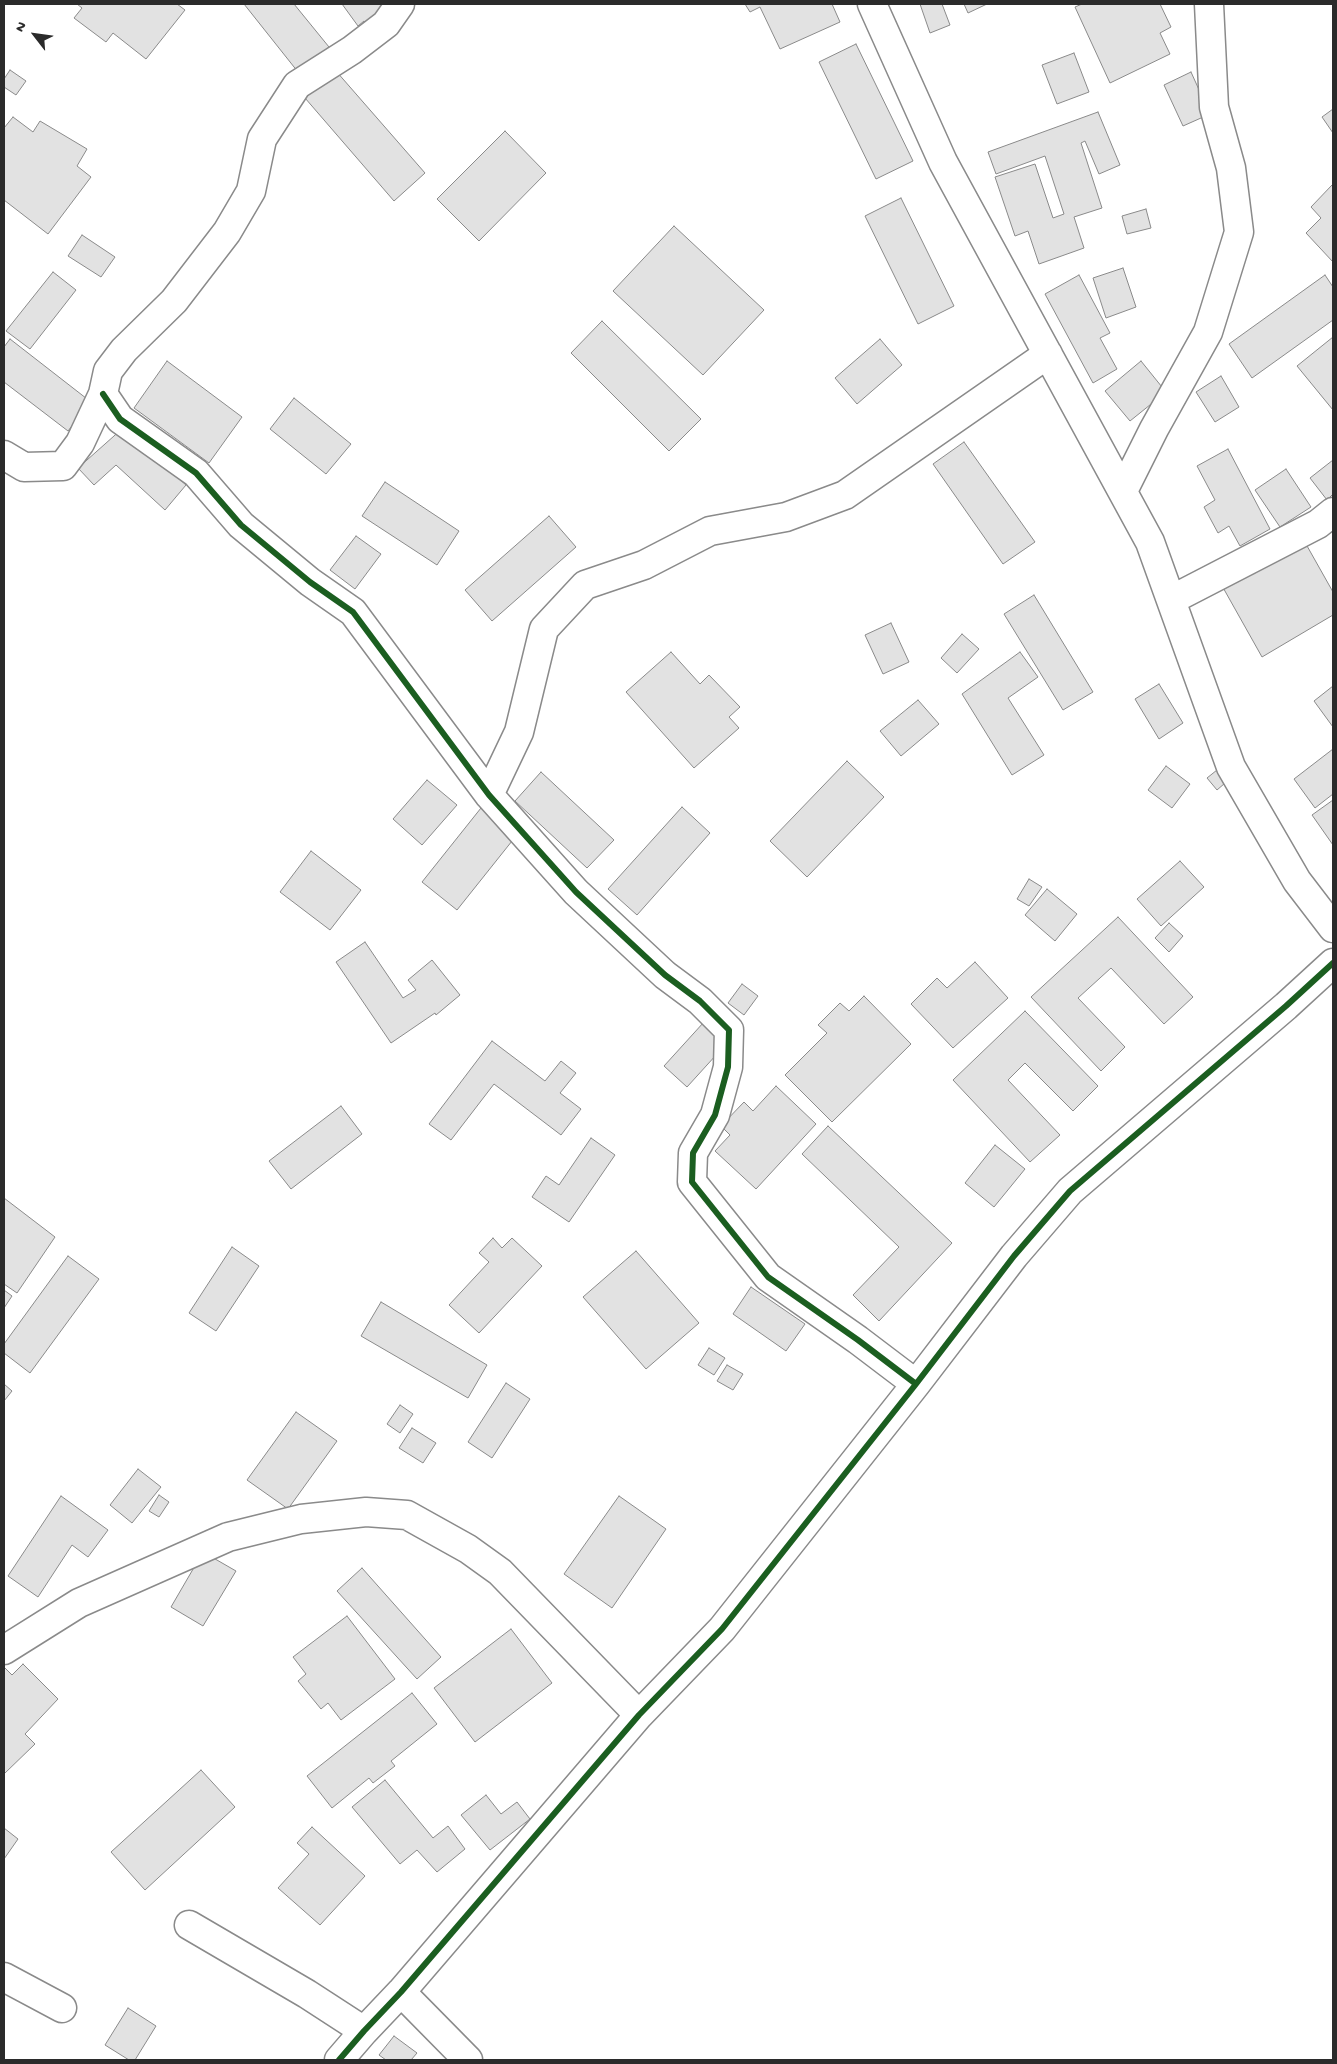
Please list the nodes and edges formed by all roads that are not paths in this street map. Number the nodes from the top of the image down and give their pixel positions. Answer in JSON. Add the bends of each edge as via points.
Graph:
{"nodes":[{"id":1,"x":400,"y":4,"type":"edge"},
{"id":2,"x":872,"y":4,"type":"edge"},
{"id":3,"x":1209,"y":4,"type":"edge"},
{"id":4,"x":1048,"y":354,"type":"junction"},
{"id":5,"x":103,"y":394,"type":"junction"},
{"id":6,"x":4,"y":455,"type":"edge"},
{"id":7,"x":1123,"y":492,"type":"junction"},
{"id":8,"x":1333,"y":512,"type":"edge"},
{"id":9,"x":1171,"y":600,"type":"junction"},
{"id":10,"x":489,"y":795,"type":"junction"},
{"id":11,"x":1333,"y":928,"type":"edge"},
{"id":12,"x":1333,"y":963,"type":"edge"},
{"id":13,"x":916,"y":1384,"type":"junction"},
{"id":14,"x":4,"y":1650,"type":"edge"},
{"id":15,"x":639,"y":1714,"type":"junction"},
{"id":16,"x":190,"y":1925,"type":"dead end"},
{"id":17,"x":4,"y":1977,"type":"edge"},
{"id":18,"x":401,"y":1992,"type":"junction"},
{"id":19,"x":62,"y":2008,"type":"dead end"},
{"id":20,"x":364,"y":2031,"type":"junction"},
{"id":21,"x":339,"y":2060,"type":"edge"},
{"id":22,"x":468,"y":2060,"type":"edge"}],
"edges":[{"from":1,"to":5,"type":"street","via":[[386,24],[297,86],[262,139],[251,191],[227,232],[174,301],[124,350],[108,371]]},
{"from":2,"to":4,"type":"street","via":[[943,162]]},
{"from":3,"to":7,"type":"street","via":[[1214,107],[1231,168],[1239,232],[1208,332]]},
{"from":4,"to":7,"type":"street"},
{"from":4,"to":10,"type":"street","via":[[845,495],[786,517],[710,531],[644,566],[585,585],[544,629],[519,732]]},
{"from":5,"to":6,"type":"street","via":[[80,443],[63,466],[24,467]]},
{"from":5,"to":10,"type":"street","via":[[120,419],[196,473],[241,525],[310,582],[353,612]]},
{"from":7,"to":9,"type":"street","via":[[1150,542]]},
{"from":8,"to":9,"type":"street","via":[[1318,524]]},
{"from":9,"to":11,"type":"street","via":[[1231,768],[1297,881]]},
{"from":10,"to":13,"type":"street","via":[[576,892],[729,1030],[728,1067],[715,1115],[693,1153],[692,1182],[768,1277]]},
{"from":12,"to":13,"type":"street","via":[[1070,1191],[1014,1256]]},
{"from":13,"to":15,"type":"street","via":[[722,1629]]},
{"from":14,"to":15,"type":"street","via":[[79,1603],[228,1537],[311,1518],[366,1512],[408,1516],[468,1549],[500,1572]]},
{"from":15,"to":18,"type":"street"},
{"from":16,"to":20,"type":"street"},
{"from":17,"to":19,"type":"street"},
{"from":18,"to":20,"type":"street"},
{"from":18,"to":22,"type":"street"},
{"from":20,"to":21,"type":"street"}]}
